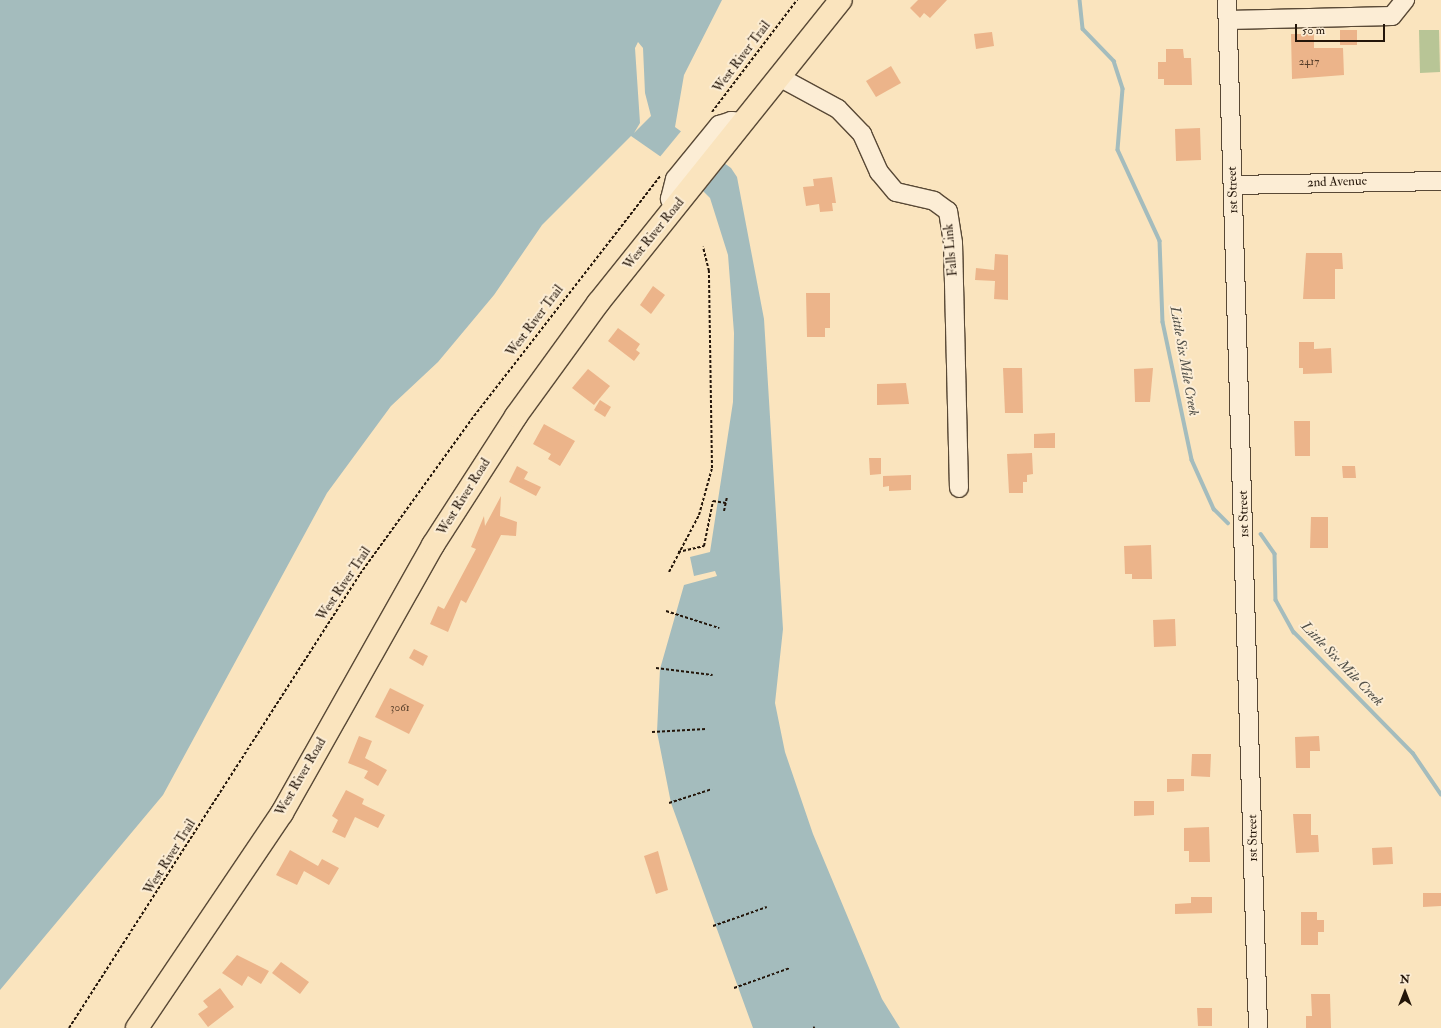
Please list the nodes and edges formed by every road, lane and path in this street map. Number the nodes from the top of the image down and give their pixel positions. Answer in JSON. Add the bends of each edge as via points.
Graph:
{"nodes":[{"id":1,"x":798,"y":0,"type":"edge"},
{"id":2,"x":841,"y":0,"type":"edge"},
{"id":3,"x":1227,"y":0,"type":"edge"},
{"id":4,"x":1405,"y":0,"type":"edge"},
{"id":5,"x":1228,"y":20,"type":"junction"},
{"id":6,"x":781,"y":78,"type":"junction"},
{"id":7,"x":715,"y":132,"type":"junction"},
{"id":8,"x":676,"y":180,"type":"junction"},
{"id":9,"x":1441,"y":181,"type":"edge"},
{"id":10,"x":1233,"y":186,"type":"junction"},
{"id":11,"x":703,"y":247,"type":"dead end"},
{"id":12,"x":959,"y":488,"type":"dead end"},
{"id":13,"x":727,"y":497,"type":"dead end"},
{"id":14,"x":726,"y":503,"type":"junction"},
{"id":15,"x":724,"y":510,"type":"dead end"},
{"id":16,"x":678,"y":552,"type":"junction"},
{"id":17,"x":669,"y":572,"type":"dead end"},
{"id":18,"x":666,"y":612,"type":"dead end"},
{"id":19,"x":719,"y":628,"type":"dead end"},
{"id":20,"x":656,"y":668,"type":"dead end"},
{"id":21,"x":713,"y":676,"type":"dead end"},
{"id":22,"x":706,"y":729,"type":"dead end"},
{"id":23,"x":652,"y":732,"type":"dead end"},
{"id":24,"x":712,"y":790,"type":"dead end"},
{"id":25,"x":669,"y":803,"type":"dead end"},
{"id":26,"x":767,"y":907,"type":"dead end"},
{"id":27,"x":713,"y":926,"type":"dead end"},
{"id":28,"x":790,"y":968,"type":"dead end"},
{"id":29,"x":734,"y":988,"type":"dead end"},
{"id":30,"x":69,"y":1028,"type":"edge"},
{"id":31,"x":137,"y":1028,"type":"edge"},
{"id":32,"x":1258,"y":1028,"type":"edge"}],
"edges":[{"from":1,"to":7,"type":"path","name":"West River Trail"},
{"from":2,"to":6,"type":"main road","name":"West River Road"},
{"from":3,"to":5,"type":"street","name":"1st Street"},
{"from":4,"to":5,"type":"street","via":[[1392,16]]},
{"from":5,"to":10,"type":"street","name":"1st Street"},
{"from":6,"to":7,"type":"main road","name":"West River Road","via":[[744,122]]},
{"from":6,"to":12,"type":"street","name":"Falls Link","via":[[838,109],[862,134],[879,172],[896,192],[934,201],[948,211],[953,243]]},
{"from":7,"to":8,"type":"main road","name":"West River Road"},
{"from":8,"to":30,"type":"path","name":"West River Trail","via":[[471,420],[360,574]]},
{"from":8,"to":31,"type":"main road","name":"West River Road","via":[[674,209],[516,416],[433,545],[282,813]]},
{"from":9,"to":10,"type":"street","name":"2nd Avenue"},
{"from":10,"to":32,"type":"street","name":"1st Street"},
{"from":11,"to":16,"type":"path","via":[[709,271],[712,468],[699,515]]},
{"from":13,"to":14,"type":"path"},
{"from":14,"to":15,"type":"path"},
{"from":14,"to":16,"type":"path","via":[[713,500],[704,546]]},
{"from":16,"to":17,"type":"path"},
{"from":18,"to":19,"type":"path"},
{"from":20,"to":21,"type":"path"},
{"from":22,"to":23,"type":"path"},
{"from":24,"to":25,"type":"path"},
{"from":26,"to":27,"type":"path"},
{"from":28,"to":29,"type":"path"}]}
